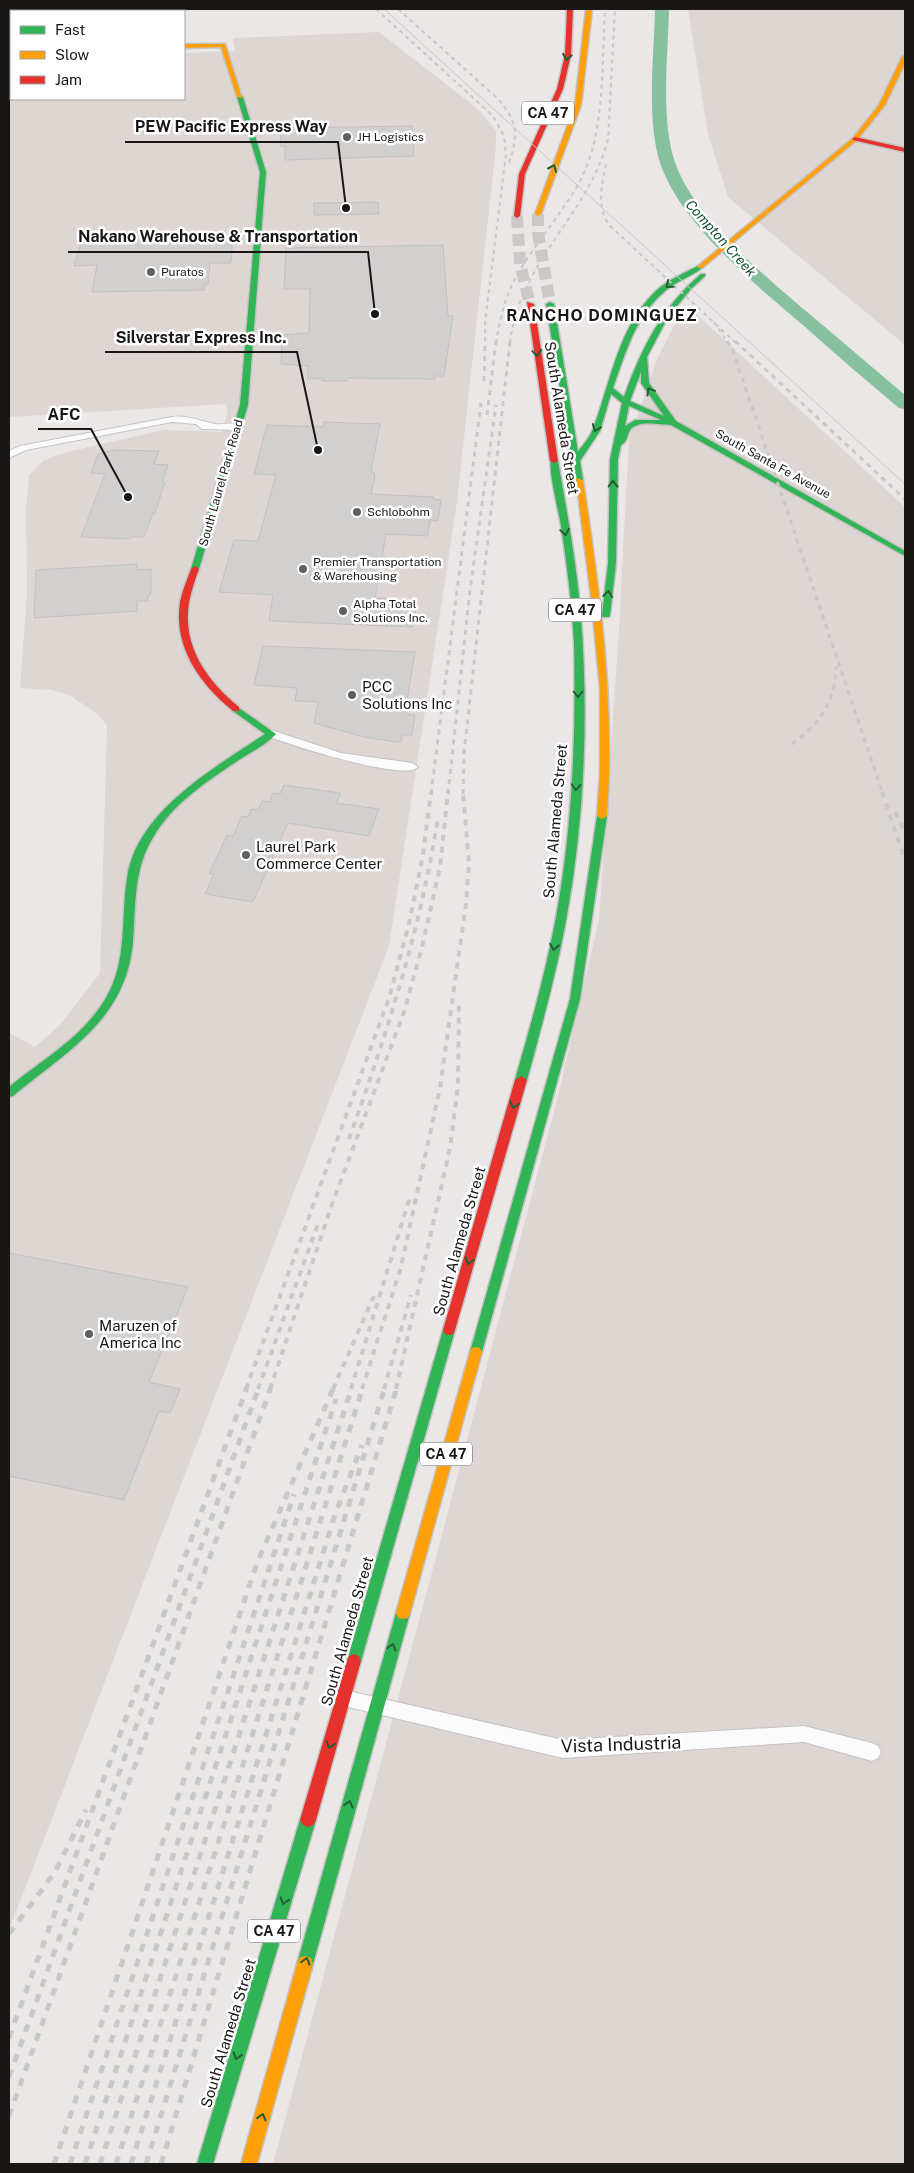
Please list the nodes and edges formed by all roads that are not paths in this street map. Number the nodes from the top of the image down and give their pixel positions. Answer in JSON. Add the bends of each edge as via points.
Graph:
{"nodes":[{"id":1,"x":570,"y":9,"type":"edge"},
{"id":2,"x":589,"y":9,"type":"edge"},
{"id":3,"x":185,"y":46,"type":"edge"},
{"id":4,"x":905,"y":57,"type":"edge"},
{"id":5,"x":855,"y":140,"type":"junction"},
{"id":6,"x":905,"y":150,"type":"edge"},
{"id":7,"x":538,"y":214,"type":"tunnel mouth"},
{"id":8,"x":517,"y":216,"type":"tunnel mouth"},
{"id":9,"x":705,"y":265,"type":"junction"},
{"id":10,"x":530,"y":304,"type":"tunnel mouth"},
{"id":11,"x":550,"y":304,"type":"tunnel mouth"},
{"id":12,"x":640,"y":314,"type":"junction"},
{"id":13,"x":662,"y":317,"type":"junction"},
{"id":14,"x":643,"y":352,"type":"junction"},
{"id":15,"x":610,"y":389,"type":"junction"},
{"id":16,"x":626,"y":402,"type":"junction"},
{"id":17,"x":673,"y":423,"type":"junction"},
{"id":18,"x":238,"y":427,"type":"junction"},
{"id":19,"x":9,"y":455,"type":"edge"},
{"id":20,"x":614,"y":459,"type":"junction"},
{"id":21,"x":577,"y":463,"type":"junction"},
{"id":22,"x":557,"y":484,"type":"junction"},
{"id":23,"x":905,"y":554,"type":"edge"},
{"id":24,"x":602,"y":642,"type":"junction"},
{"id":25,"x":272,"y":734,"type":"junction"},
{"id":26,"x":412,"y":767,"type":"dead end"},
{"id":27,"x":9,"y":1093,"type":"edge"},
{"id":28,"x":344,"y":1698,"type":"junction"},
{"id":29,"x":376,"y":1704,"type":"junction"},
{"id":30,"x":872,"y":1752,"type":"dead end"},
{"id":31,"x":205,"y":2164,"type":"edge"},
{"id":32,"x":249,"y":2164,"type":"edge"}],
"edges":[{"from":1,"to":8,"type":"main road","number":"CA 47","one_way":true,"via":[[568,55],[562,80],[522,174]]},
{"from":7,"to":2,"type":"main road","number":"CA 47","one_way":true,"via":[[582,92]]},
{"from":3,"to":18,"type":"main road","name":"South Laurel Park Road","via":[[223,45],[264,172],[244,399]]},
{"from":4,"to":5,"type":"main road","via":[[882,105]]},
{"from":5,"to":6,"type":"main road"},
{"from":5,"to":9,"type":"main road"},
{"from":9,"to":12,"type":"main road","one_way":true,"via":[[673,280]]},
{"from":9,"to":13,"type":"main road","via":[[704,274],[686,287]]},
{"from":10,"to":22,"type":"main road","name":"South Alameda Street","number":"CA 47","one_way":true},
{"from":11,"to":21,"type":"main road","name":"South Alameda Street","number":"CA 47"},
{"from":12,"to":13,"type":"main road"},
{"from":12,"to":15,"type":"main road","via":[[628,334]]},
{"from":13,"to":14,"type":"main road"},
{"from":14,"to":16,"type":"main road"},
{"from":17,"to":14,"type":"main road","one_way":true,"via":[[646,384]]},
{"from":15,"to":16,"type":"main road","name":"South Santa Fe Avenue"},
{"from":15,"to":21,"type":"main road","one_way":true,"via":[[596,432]]},
{"from":16,"to":17,"type":"main road","name":"South Santa Fe Avenue"},
{"from":16,"to":20,"type":"main road"},
{"from":17,"to":20,"type":"main road","via":[[641,421],[630,425]]},
{"from":17,"to":23,"type":"main road","name":"South Santa Fe Avenue"},
{"from":18,"to":19,"type":"street","via":[[159,423],[23,448]]},
{"from":18,"to":25,"type":"main road","name":"South Laurel Park Road","via":[[184,606],[184,637],[196,665],[219,695]]},
{"from":24,"to":20,"type":"main road","one_way":true,"via":[[612,562]]},
{"from":21,"to":22,"type":"main road"},
{"from":21,"to":24,"type":"main road","name":"South Alameda Street","number":"CA 47"},
{"from":22,"to":28,"type":"main road","name":"South Alameda Street","number":"CA 47","one_way":true,"via":[[571,568],[578,640],[577,787],[568,875],[545,994]]},
{"from":29,"to":24,"type":"main road","name":"South Alameda Street","number":"CA 47","one_way":true,"via":[[575,999],[604,788],[607,738]]},
{"from":25,"to":26,"type":"street","name":"South Laurel Park Road","via":[[318,752],[364,762]]},
{"from":25,"to":27,"type":"main road","via":[[204,782],[156,826],[143,843],[134,865],[128,952],[118,983],[104,1009],[83,1032]]},
{"from":28,"to":29,"type":"street","name":"Vista Industria"},
{"from":28,"to":31,"type":"main road","name":"South Alameda Street","number":"CA 47","one_way":true},
{"from":29,"to":30,"type":"street","name":"Vista Industria","via":[[563,1749],[804,1734]]},
{"from":32,"to":29,"type":"main road","name":"South Alameda Street","number":"CA 47","one_way":true}]}
